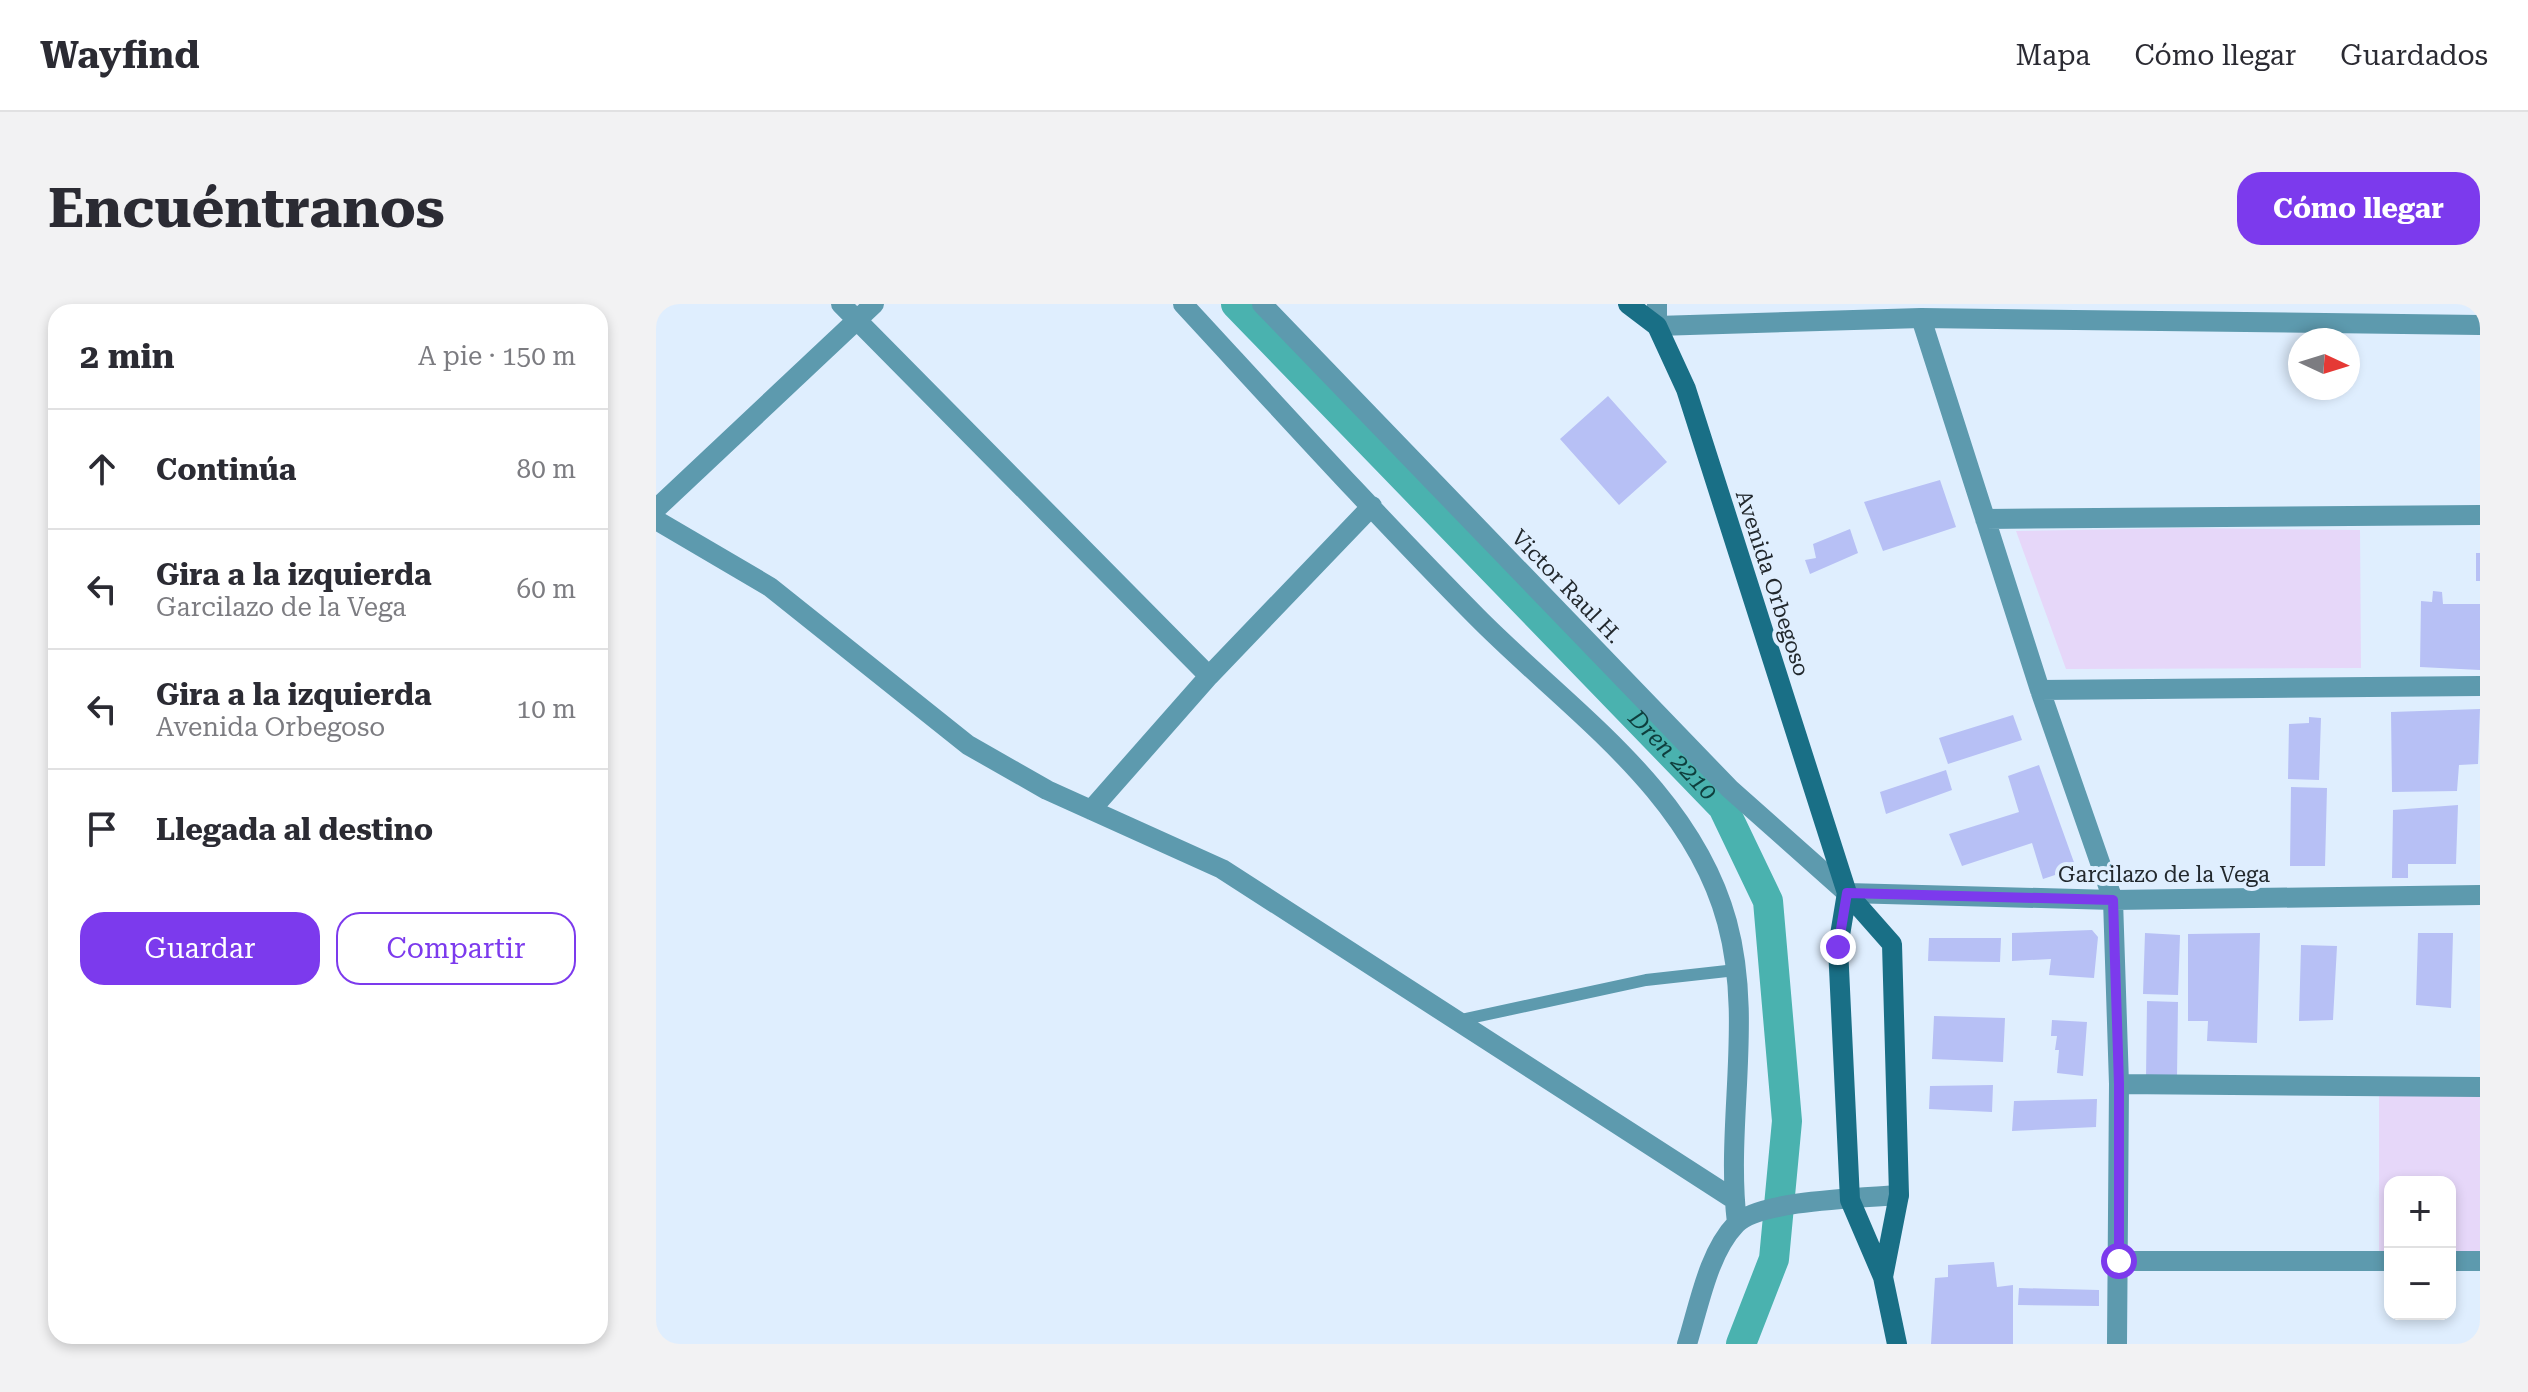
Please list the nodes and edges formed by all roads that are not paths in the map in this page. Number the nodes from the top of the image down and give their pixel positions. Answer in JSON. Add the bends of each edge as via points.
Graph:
{"nodes":[{"id":1,"x":841,"y":304,"type":"edge"},
{"id":2,"x":874,"y":304,"type":"edge"},
{"id":3,"x":1183,"y":304,"type":"edge"},
{"id":4,"x":1262,"y":304,"type":"edge"},
{"id":5,"x":1628,"y":304,"type":"edge"},
{"id":6,"x":1657,"y":304,"type":"edge"},
{"id":7,"x":2202,"y":313,"type":"edge"},
{"id":8,"x":1921,"y":318,"type":"junction"},
{"id":9,"x":857,"y":320,"type":"junction"},
{"id":10,"x":2480,"y":325,"type":"edge"},
{"id":11,"x":1657,"y":326,"type":"junction"},
{"id":12,"x":1372,"y":506,"type":"junction"},
{"id":13,"x":656,"y":509,"type":"edge"},
{"id":14,"x":2480,"y":515,"type":"edge"},
{"id":15,"x":1985,"y":519,"type":"junction"},
{"id":16,"x":656,"y":520,"type":"edge"},
{"id":17,"x":1209,"y":676,"type":"junction"},
{"id":18,"x":2480,"y":686,"type":"edge"},
{"id":19,"x":2040,"y":690,"type":"junction"},
{"id":20,"x":1091,"y":810,"type":"junction"},
{"id":21,"x":1847,"y":893,"type":"junction"},
{"id":22,"x":2480,"y":895,"type":"edge"},
{"id":23,"x":2113,"y":900,"type":"junction"},
{"id":24,"x":1736,"y":970,"type":"junction"},
{"id":25,"x":1453,"y":1021,"type":"junction"},
{"id":26,"x":2119,"y":1084,"type":"junction"},
{"id":27,"x":2480,"y":1087,"type":"edge"},
{"id":28,"x":1899,"y":1195,"type":"junction"},
{"id":29,"x":1735,"y":1200,"type":"junction"},
{"id":30,"x":1850,"y":1200,"type":"junction"},
{"id":31,"x":1737,"y":1223,"type":"junction"},
{"id":32,"x":2119,"y":1261,"type":"junction"},
{"id":33,"x":2384,"y":1261,"type":"edge"},
{"id":34,"x":2456,"y":1261,"type":"edge"},
{"id":35,"x":2480,"y":1261,"type":"edge"},
{"id":36,"x":1883,"y":1277,"type":"junction"},
{"id":37,"x":1687,"y":1344,"type":"edge"},
{"id":38,"x":1897,"y":1344,"type":"edge"},
{"id":39,"x":2117,"y":1344,"type":"edge"}],
"edges":[{"from":1,"to":9,"type":"street"},
{"from":2,"to":9,"type":"street"},
{"from":3,"to":12,"type":"street"},
{"from":4,"to":21,"type":"street","name":"Victor Raul H.","via":[[1730,789]]},
{"from":5,"to":11,"type":"main road","name":"Avenida Orbegoso"},
{"from":6,"to":11,"type":"street"},
{"from":7,"to":8,"type":"street"},
{"from":7,"to":10,"type":"street"},
{"from":8,"to":11,"type":"street"},
{"from":8,"to":15,"type":"street"},
{"from":9,"to":13,"type":"street"},
{"from":9,"to":17,"type":"street"},
{"from":11,"to":21,"type":"main road","name":"Avenida Orbegoso","via":[[1686,389]]},
{"from":12,"to":17,"type":"street"},
{"from":12,"to":24,"type":"street","via":[[1477,618],[1661,794],[1693,840],[1718,893]]},
{"from":14,"to":15,"type":"street"},
{"from":15,"to":19,"type":"street"},
{"from":16,"to":20,"type":"street","via":[[770,587],[968,745]]},
{"from":17,"to":20,"type":"street"},
{"from":18,"to":19,"type":"street"},
{"from":19,"to":23,"type":"street"},
{"from":20,"to":25,"type":"street","via":[[1222,869]]},
{"from":21,"to":23,"type":"street","name":"Garcilazo de la Vega"},
{"from":21,"to":28,"type":"main road","name":"Avenida Orbegoso","via":[[1892,944]]},
{"from":21,"to":30,"type":"main road","name":"Avenida Orbegoso","via":[[1838,947]]},
{"from":22,"to":23,"type":"street","name":"Garcilazo de la Vega"},
{"from":23,"to":26,"type":"street"},
{"from":24,"to":25,"type":"lane","via":[[1646,980]]},
{"from":24,"to":29,"type":"street","via":[[1740,1075]]},
{"from":25,"to":29,"type":"street"},
{"from":26,"to":27,"type":"street"},
{"from":26,"to":32,"type":"street"},
{"from":28,"to":30,"type":"street"},
{"from":28,"to":36,"type":"main road","name":"Avenida Orbegoso"},
{"from":29,"to":31,"type":"street"},
{"from":30,"to":31,"type":"street","via":[[1763,1208]]},
{"from":30,"to":36,"type":"main road","name":"Avenida Orbegoso"},
{"from":31,"to":37,"type":"street","via":[[1719,1250]]},
{"from":32,"to":33,"type":"street"},
{"from":32,"to":39,"type":"street"},
{"from":34,"to":35,"type":"street"},
{"from":36,"to":38,"type":"main road","name":"Avenida Orbegoso"}]}
